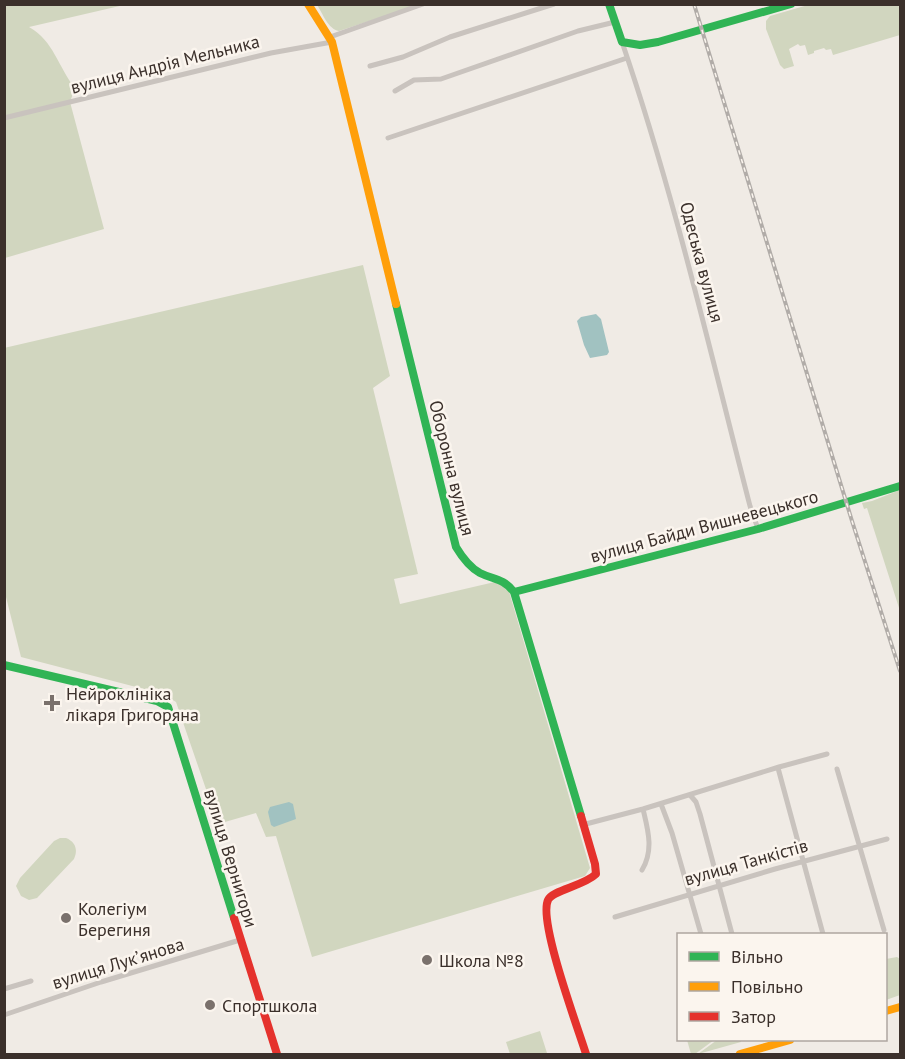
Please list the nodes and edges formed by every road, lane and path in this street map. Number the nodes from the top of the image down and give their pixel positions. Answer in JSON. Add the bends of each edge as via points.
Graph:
{"nodes":[{"id":1,"x":308,"y":4,"type":"edge"},
{"id":2,"x":423,"y":4,"type":"edge"},
{"id":3,"x":554,"y":4,"type":"edge"},
{"id":4,"x":609,"y":4,"type":"edge"},
{"id":5,"x":791,"y":4,"type":"edge"},
{"id":6,"x":780,"y":6,"type":"edge"},
{"id":7,"x":615,"y":21,"type":"junction"},
{"id":8,"x":331,"y":39,"type":"junction"},
{"id":9,"x":622,"y":42,"type":"junction"},
{"id":10,"x":627,"y":58,"type":"junction"},
{"id":11,"x":370,"y":66,"type":"dead end"},
{"id":12,"x":394,"y":90,"type":"dead end"},
{"id":13,"x":4,"y":118,"type":"edge"},
{"id":14,"x":388,"y":138,"type":"dead end"},
{"id":15,"x":900,"y":486,"type":"edge"},
{"id":16,"x":758,"y":529,"type":"junction"},
{"id":17,"x":514,"y":592,"type":"junction"},
{"id":18,"x":4,"y":665,"type":"edge"},
{"id":19,"x":827,"y":754,"type":"dead end"},
{"id":20,"x":777,"y":768,"type":"junction"},
{"id":21,"x":837,"y":769,"type":"dead end"},
{"id":22,"x":690,"y":795,"type":"junction"},
{"id":23,"x":661,"y":804,"type":"junction"},
{"id":24,"x":643,"y":809,"type":"junction"},
{"id":25,"x":582,"y":825,"type":"junction"},
{"id":26,"x":887,"y":839,"type":"dead end"},
{"id":27,"x":860,"y":846,"type":"junction"},
{"id":28,"x":804,"y":862,"type":"junction"},
{"id":29,"x":642,"y":870,"type":"dead end"},
{"id":30,"x":720,"y":885,"type":"junction"},
{"id":31,"x":689,"y":894,"type":"junction"},
{"id":32,"x":615,"y":917,"type":"dead end"},
{"id":33,"x":884,"y":930,"type":"dead end"},
{"id":34,"x":702,"y":933,"type":"edge"},
{"id":35,"x":732,"y":933,"type":"edge"},
{"id":36,"x":823,"y":933,"type":"edge"},
{"id":37,"x":240,"y":940,"type":"junction"},
{"id":38,"x":31,"y":981,"type":"dead end"},
{"id":39,"x":4,"y":989,"type":"edge"},
{"id":40,"x":4,"y":1015,"type":"edge"},
{"id":41,"x":786,"y":1041,"type":"edge"},
{"id":42,"x":277,"y":1054,"type":"edge"},
{"id":43,"x":586,"y":1054,"type":"edge"},
{"id":44,"x":740,"y":1054,"type":"edge"}],
"edges":[{"from":1,"to":8,"type":"street","name":"Оборонна вулиця"},
{"from":2,"to":8,"type":"street","name":"вулиця Андрія Мельника"},
{"from":3,"to":11,"type":"street"},
{"from":4,"to":7,"type":"street","name":"Одеська вулиця"},
{"from":5,"to":6,"type":"street"},
{"from":6,"to":9,"type":"street","via":[[652,44]]},
{"from":7,"to":9,"type":"street","name":"Одеська вулиця"},
{"from":7,"to":12,"type":"street","via":[[441,79],[414,80]]},
{"from":8,"to":13,"type":"street","name":"вулиця Андрія Мельника"},
{"from":8,"to":17,"type":"street","name":"Оборонна вулиця","via":[[456,547],[473,568],[500,578]]},
{"from":9,"to":10,"type":"street","name":"Одеська вулиця"},
{"from":10,"to":14,"type":"street"},
{"from":10,"to":16,"type":"street","name":"Одеська вулиця","via":[[687,262]]},
{"from":15,"to":16,"type":"street","name":"вулиця Байди Вишневецького"},
{"from":16,"to":17,"type":"street","name":"вулиця Байди Вишневецького"},
{"from":17,"to":25,"type":"street"},
{"from":18,"to":37,"type":"street","name":"вулиця Вернигори","via":[[161,702],[168,708]]},
{"from":19,"to":20,"type":"street"},
{"from":20,"to":22,"type":"street"},
{"from":20,"to":28,"type":"street"},
{"from":21,"to":27,"type":"street"},
{"from":22,"to":23,"type":"street"},
{"from":22,"to":30,"type":"street","via":[[698,808]]},
{"from":23,"to":24,"type":"street"},
{"from":23,"to":31,"type":"street"},
{"from":24,"to":25,"type":"street"},
{"from":24,"to":29,"type":"street","via":[[650,843]]},
{"from":25,"to":43,"type":"street","via":[[596,874],[589,882],[549,897],[544,909]]},
{"from":26,"to":27,"type":"street","name":"вулиця Танкістів"},
{"from":27,"to":28,"type":"street","name":"вулиця Танкістів"},
{"from":27,"to":33,"type":"street"},
{"from":28,"to":30,"type":"street","name":"вулиця Танкістів"},
{"from":28,"to":36,"type":"street"},
{"from":30,"to":31,"type":"street","name":"вулиця Танкістів"},
{"from":30,"to":35,"type":"street"},
{"from":31,"to":32,"type":"street","name":"вулиця Танкістів"},
{"from":31,"to":34,"type":"street"},
{"from":37,"to":40,"type":"street","name":"вулиця Лукʼянова"},
{"from":37,"to":42,"type":"street","name":"вулиця Вернигори"},
{"from":38,"to":39,"type":"street","name":"вулиця Лукʼянова"},
{"from":41,"to":44,"type":"street"}]}
